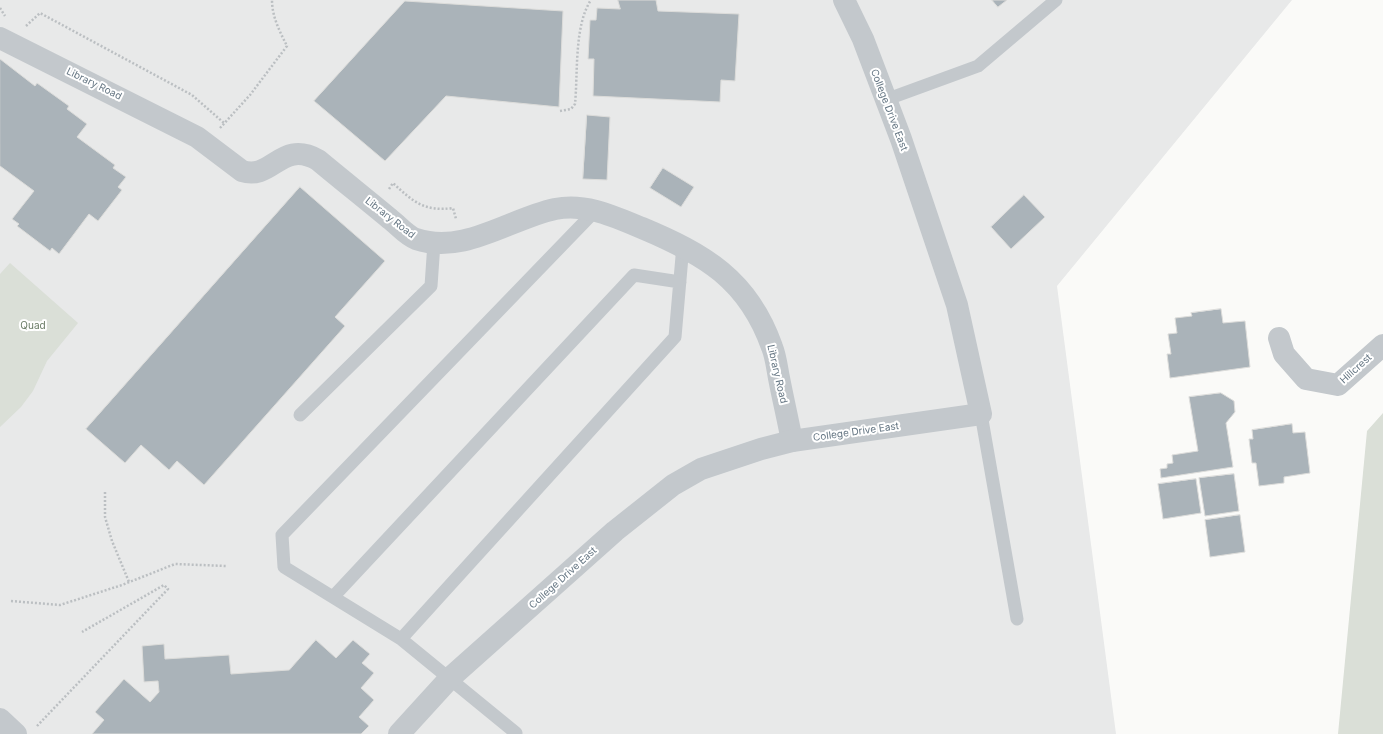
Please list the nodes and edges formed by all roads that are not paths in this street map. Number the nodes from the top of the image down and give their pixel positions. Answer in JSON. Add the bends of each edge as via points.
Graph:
{"nodes":[{"id":1,"x":844,"y":0,"type":"edge"},
{"id":2,"x":1056,"y":0,"type":"edge"},
{"id":3,"x":4,"y":28,"type":"edge"},
{"id":4,"x":885,"y":100,"type":"junction"},
{"id":5,"x":596,"y":210,"type":"junction"},
{"id":6,"x":434,"y":243,"type":"junction"},
{"id":7,"x":682,"y":245,"type":"junction"},
{"id":8,"x":680,"y":282,"type":"junction"},
{"id":9,"x":1279,"y":338,"type":"dead end"},
{"id":10,"x":1383,"y":345,"type":"edge"},
{"id":11,"x":981,"y":414,"type":"junction"},
{"id":12,"x":300,"y":415,"type":"dead end"},
{"id":13,"x":792,"y":441,"type":"junction"},
{"id":14,"x":333,"y":597,"type":"junction"},
{"id":15,"x":1017,"y":619,"type":"dead end"},
{"id":16,"x":401,"y":639,"type":"junction"},
{"id":17,"x":450,"y":678,"type":"junction"},
{"id":18,"x":0,"y":719,"type":"edge"},
{"id":19,"x":516,"y":733,"type":"edge"},
{"id":20,"x":16,"y":734,"type":"edge"},
{"id":21,"x":398,"y":734,"type":"edge"}],
"edges":[{"from":1,"to":4,"type":"street","name":"College Drive East"},
{"from":2,"to":4,"type":"lane","via":[[978,66]]},
{"from":3,"to":6,"type":"street","name":"Library Road","via":[[196,137],[242,171],[251,174],[260,172],[284,157],[307,154],[318,160],[414,238]]},
{"from":4,"to":11,"type":"street","name":"College Drive East","via":[[901,139],[957,305]]},
{"from":5,"to":6,"type":"street","name":"Library Road","via":[[577,207],[554,210],[475,238]]},
{"from":5,"to":7,"type":"street","name":"Library Road"},
{"from":5,"to":14,"type":"lane","via":[[282,535],[284,567]]},
{"from":6,"to":12,"type":"lane","via":[[431,286]]},
{"from":7,"to":8,"type":"lane"},
{"from":7,"to":13,"type":"street","name":"Library Road","via":[[709,261],[752,305],[773,348]]},
{"from":8,"to":14,"type":"lane","via":[[634,275]]},
{"from":8,"to":16,"type":"lane","via":[[675,337]]},
{"from":9,"to":10,"type":"street","name":"Hillcrest","via":[[1284,354],[1306,379],[1338,385]]},
{"from":11,"to":13,"type":"street","name":"College Drive East"},
{"from":11,"to":15,"type":"lane"},
{"from":13,"to":17,"type":"street","name":"College Drive East","via":[[701,469],[674,485],[615,531]]},
{"from":14,"to":16,"type":"lane"},
{"from":16,"to":17,"type":"lane"},
{"from":17,"to":19,"type":"lane"},
{"from":17,"to":21,"type":"street","name":"College Drive East"},
{"from":18,"to":20,"type":"street"}]}
